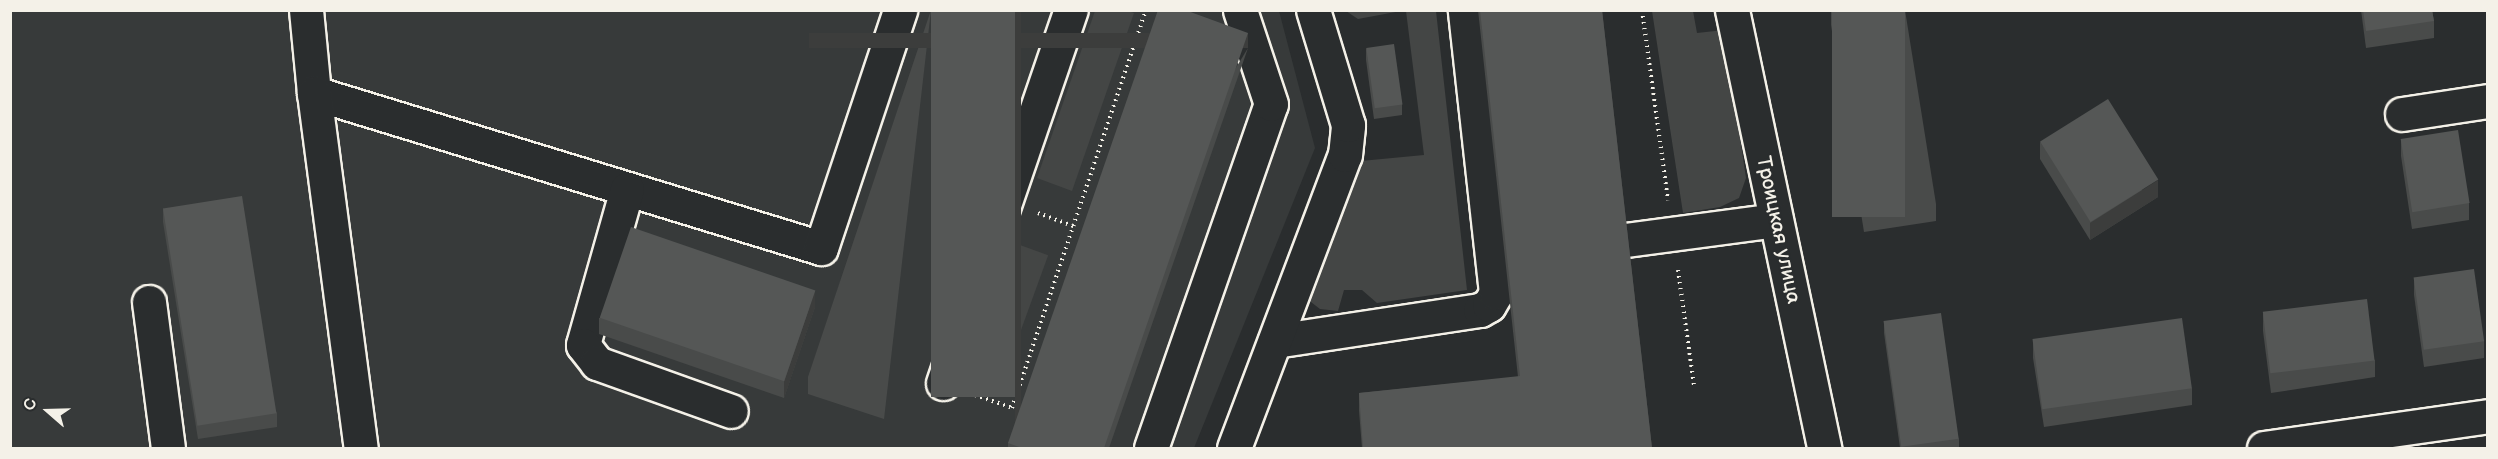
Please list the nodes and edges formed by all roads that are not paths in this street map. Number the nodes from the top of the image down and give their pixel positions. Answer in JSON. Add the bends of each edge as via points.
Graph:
{"nodes":[{"id":1,"x":306,"y":10,"type":"edge"},
{"id":2,"x":900,"y":10,"type":"edge"},
{"id":3,"x":1071,"y":10,"type":"edge"},
{"id":4,"x":1240,"y":10,"type":"edge"},
{"id":5,"x":1313,"y":10,"type":"edge"},
{"id":6,"x":1465,"y":10,"type":"edge"},
{"id":7,"x":1732,"y":10,"type":"edge"},
{"id":8,"x":314,"y":93,"type":"junction"},
{"id":9,"x":2487,"y":101,"type":"edge"},
{"id":10,"x":2402,"y":114,"type":"dead end"},
{"id":11,"x":627,"y":189,"type":"junction"},
{"id":12,"x":1776,"y":220,"type":"junction"},
{"id":13,"x":1626,"y":240,"type":"edge"},
{"id":14,"x":149,"y":302,"type":"dead end"},
{"id":15,"x":1275,"y":341,"type":"junction"},
{"id":16,"x":943,"y":383,"type":"road end"},
{"id":17,"x":731,"y":411,"type":"dead end"},
{"id":18,"x":2487,"y":416,"type":"edge"},
{"id":19,"x":168,"y":448,"type":"edge"},
{"id":20,"x":361,"y":448,"type":"edge"},
{"id":21,"x":1151,"y":448,"type":"edge"},
{"id":22,"x":1234,"y":448,"type":"edge"},
{"id":23,"x":1824,"y":448,"type":"edge"},
{"id":24,"x":2264,"y":448,"type":"edge"}],
"edges":[{"from":1,"to":8,"type":"street"},
{"from":2,"to":11,"type":"street","via":[[821,248]]},
{"from":3,"to":16,"type":"street"},
{"from":4,"to":21,"type":"street","via":[[1271,104]]},
{"from":5,"to":15,"type":"street","via":[[1348,125],[1345,155]]},
{"from":6,"to":15,"type":"street","via":[[1498,256],[1496,293],[1490,304],[1480,310]]},
{"from":7,"to":12,"type":"street","name":"Троицкая улица"},
{"from":8,"to":11,"type":"street"},
{"from":8,"to":20,"type":"street"},
{"from":9,"to":10,"type":"street"},
{"from":11,"to":17,"type":"street","via":[[583,345],[597,363]]},
{"from":12,"to":13,"type":"street"},
{"from":12,"to":23,"type":"street","name":"Троицкая улица"},
{"from":14,"to":19,"type":"street"},
{"from":15,"to":22,"type":"street"},
{"from":18,"to":24,"type":"street"}]}
